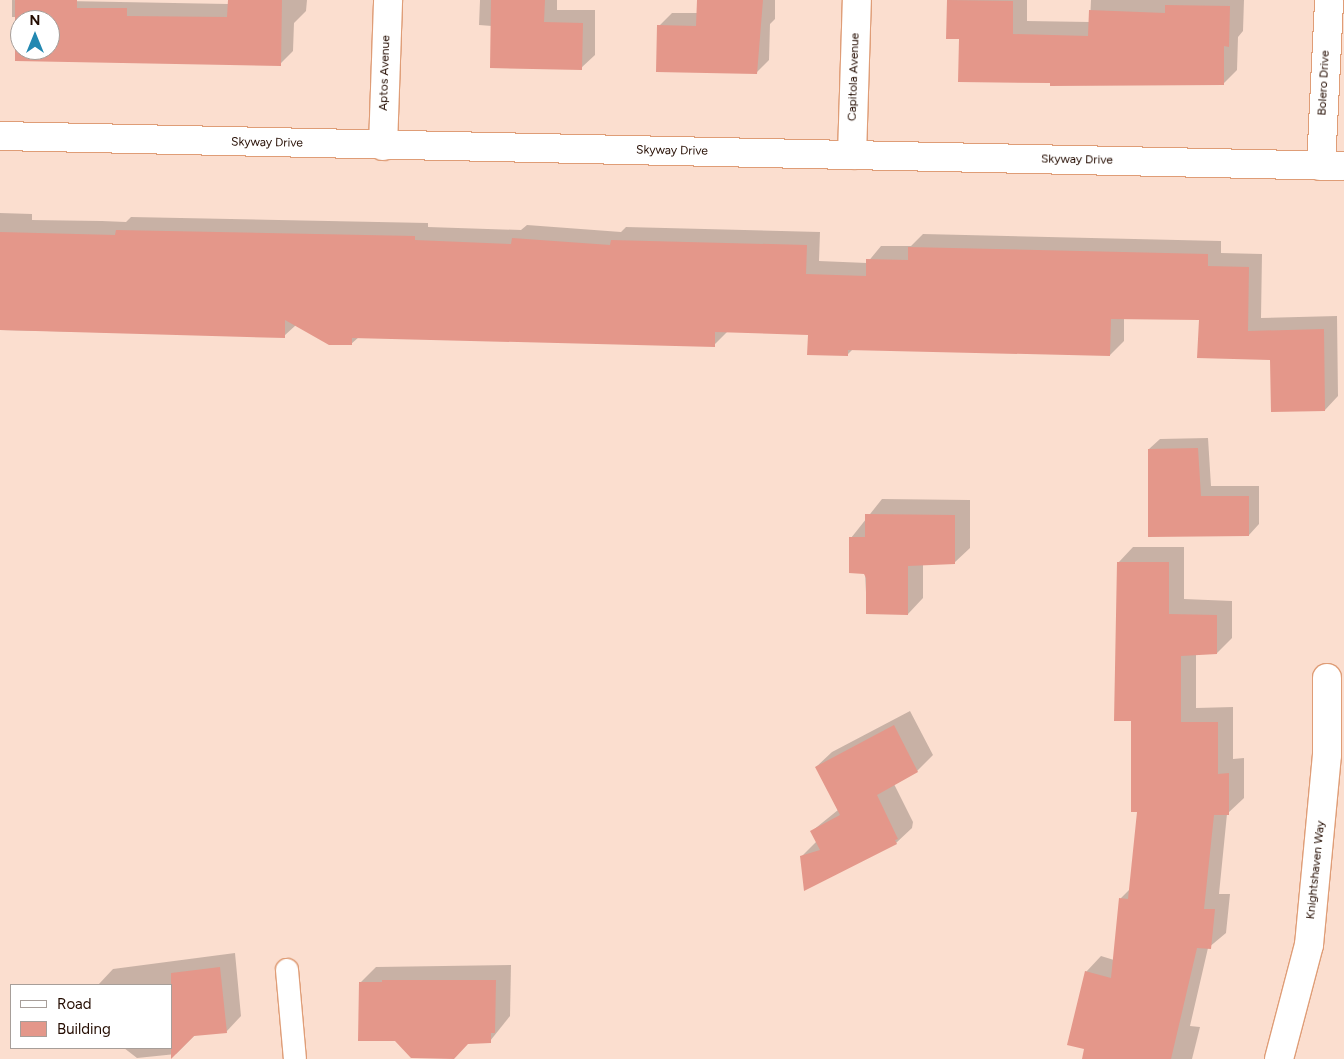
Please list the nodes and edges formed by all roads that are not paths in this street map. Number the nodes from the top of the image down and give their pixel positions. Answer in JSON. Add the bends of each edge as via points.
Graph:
{"nodes":[{"id":1,"x":388,"y":0,"type":"edge"},
{"id":2,"x":856,"y":0,"type":"edge"},
{"id":3,"x":1329,"y":0,"type":"edge"},
{"id":4,"x":0,"y":136,"type":"edge"},
{"id":5,"x":383,"y":146,"type":"junction"},
{"id":6,"x":852,"y":155,"type":"junction"},
{"id":7,"x":1333,"y":166,"type":"edge"},
{"id":8,"x":1328,"y":678,"type":"dead end"},
{"id":9,"x":287,"y":970,"type":"dead end"},
{"id":10,"x":295,"y":1059,"type":"edge"},
{"id":11,"x":1279,"y":1059,"type":"edge"}],
"edges":[{"from":1,"to":5,"type":"street","name":"Aptos Avenue"},
{"from":2,"to":6,"type":"street","name":"Capitola Avenue"},
{"from":3,"to":7,"type":"street","name":"Bolero Drive"},
{"from":4,"to":5,"type":"street","name":"Skyway Drive"},
{"from":5,"to":6,"type":"street","name":"Skyway Drive"},
{"from":6,"to":7,"type":"street","name":"Skyway Drive"},
{"from":8,"to":11,"type":"street","name":"Knightshaven Way","via":[[1327,754],[1309,945]]},
{"from":9,"to":10,"type":"lane"}]}
